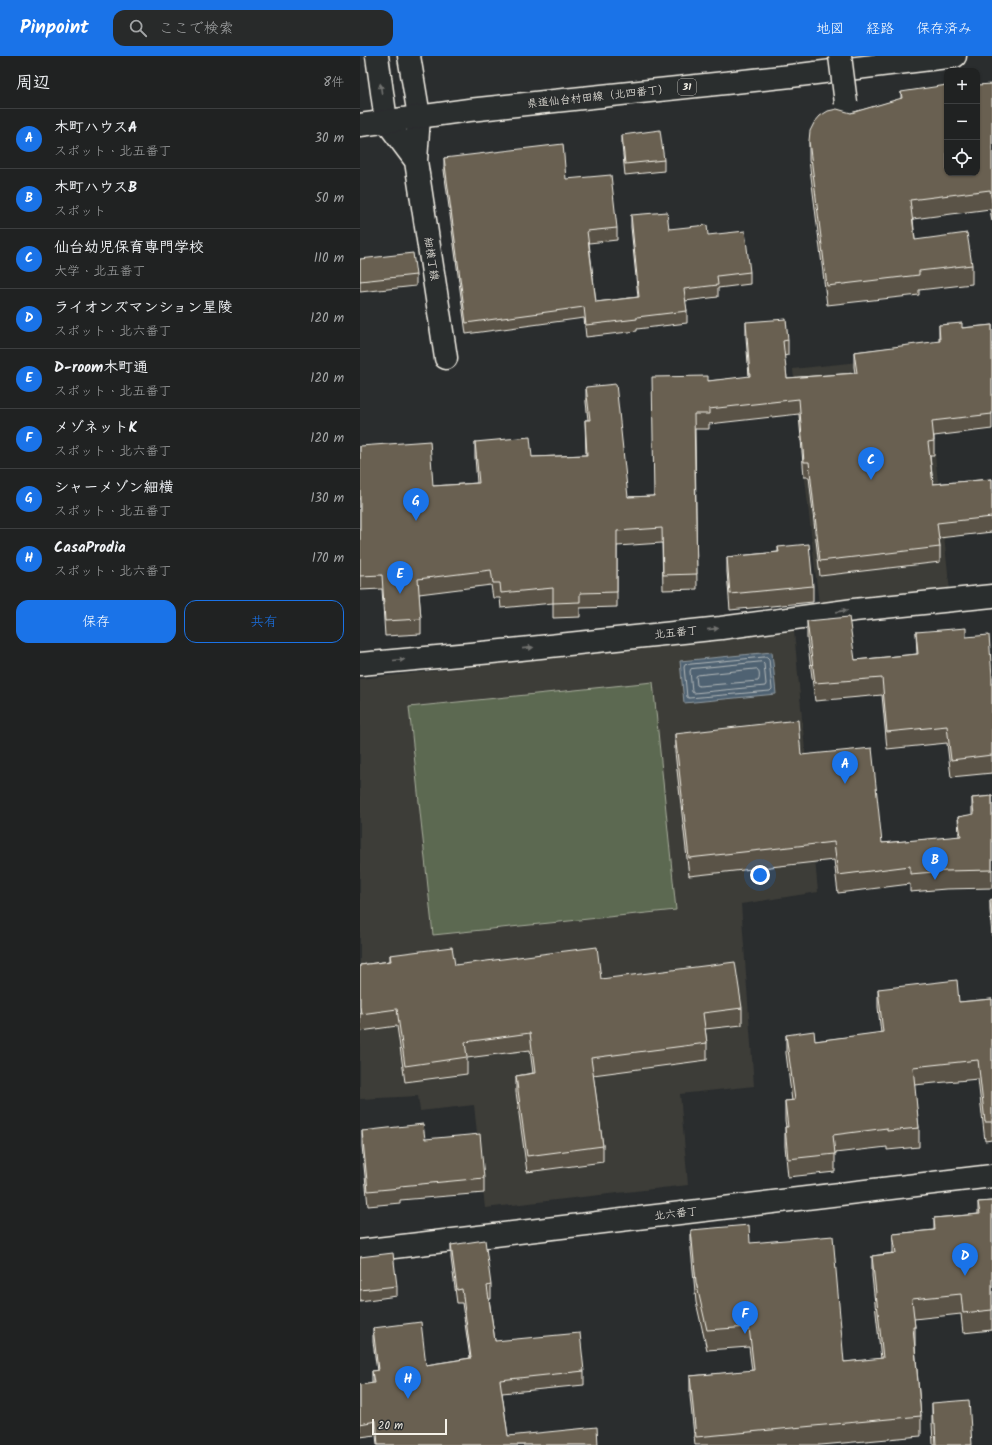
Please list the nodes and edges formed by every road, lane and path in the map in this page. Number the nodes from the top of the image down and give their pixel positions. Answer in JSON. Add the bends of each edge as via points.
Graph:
{"nodes":[{"id":1,"x":376,"y":56,"type":"edge"},
{"id":2,"x":409,"y":56,"type":"edge"},
{"id":3,"x":840,"y":56,"type":"edge"},
{"id":4,"x":955,"y":56,"type":"edge"},
{"id":5,"x":846,"y":103,"type":"dead end"},
{"id":6,"x":419,"y":116,"type":"junction"},
{"id":7,"x":386,"y":121,"type":"junction"},
{"id":8,"x":360,"y":125,"type":"edge"},
{"id":9,"x":416,"y":161,"type":"junction"},
{"id":10,"x":446,"y":358,"type":"dead end"},
{"id":11,"x":992,"y":596,"type":"edge"},
{"id":12,"x":360,"y":664,"type":"edge"},
{"id":13,"x":992,"y":1176,"type":"edge"},
{"id":14,"x":360,"y":1250,"type":"edge"}],
"edges":[{"from":7,"to":1,"type":"street","one_way":true},
{"from":2,"to":6,"type":"street","name":"細横丁線"},
{"from":3,"to":5,"type":"street","bridge":true},
{"from":4,"to":6,"type":"street","name":"県道仙台村田線（北四番丁）","number":"31"},
{"from":6,"to":7,"type":"street","name":"県道仙台村田線（北四番丁）","number":"31"},
{"from":6,"to":9,"type":"street","name":"細横丁線"},
{"from":7,"to":8,"type":"street","name":"県道仙台村田線（北四番丁）","number":"31"},
{"from":7,"to":9,"type":"street"},
{"from":9,"to":10,"type":"street","name":"細横丁線"},
{"from":12,"to":11,"type":"street","name":"北五番丁","one_way":true,"via":[[705,630],[854,610]]},
{"from":13,"to":14,"type":"street","name":"北六番丁"}]}
